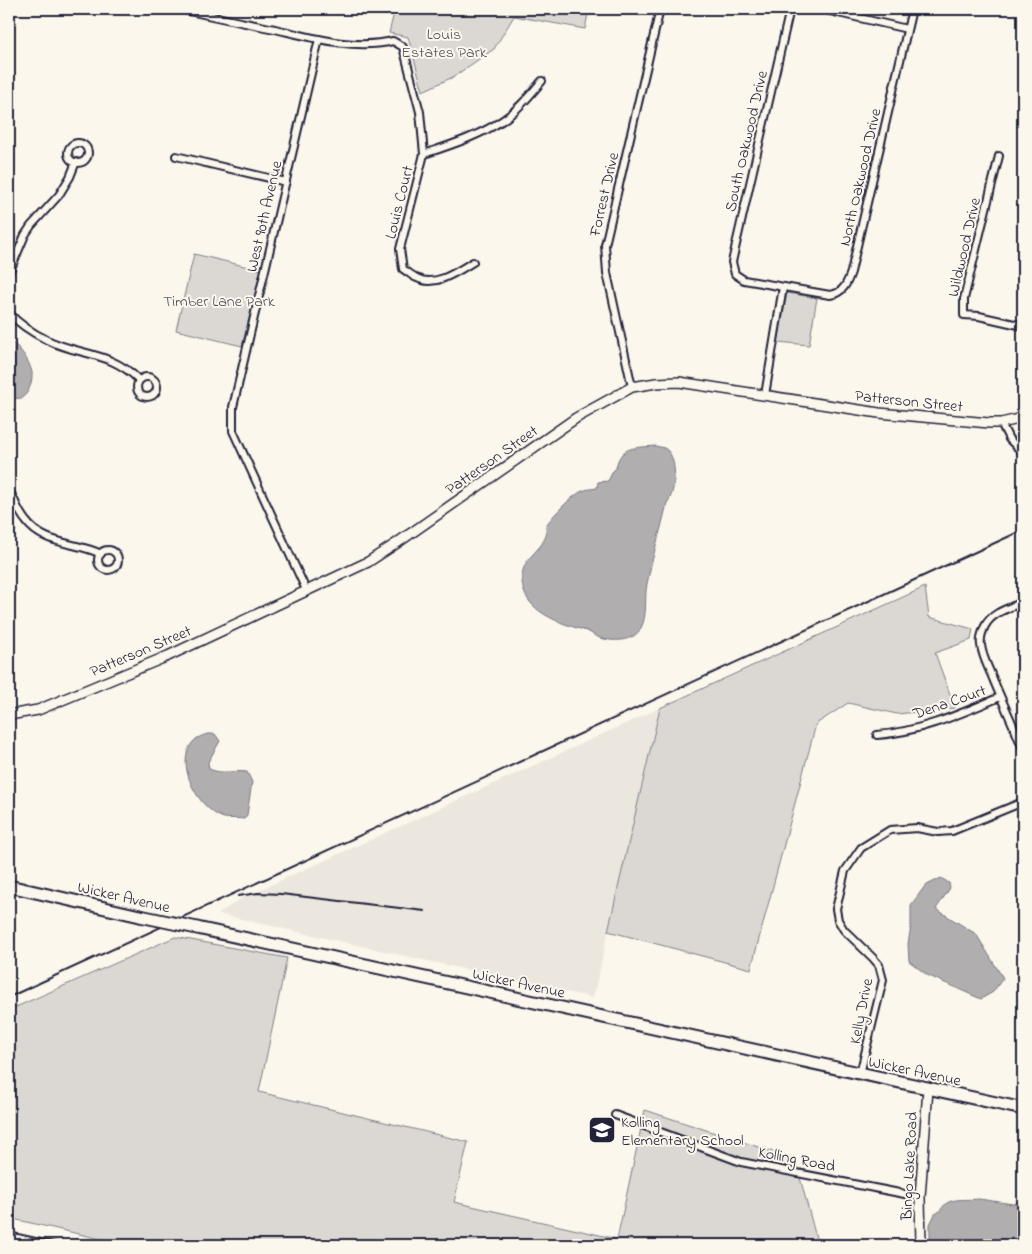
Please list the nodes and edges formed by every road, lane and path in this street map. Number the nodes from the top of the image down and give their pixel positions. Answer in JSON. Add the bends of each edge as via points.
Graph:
{"nodes":[{"id":1,"x":180,"y":9,"type":"edge"},
{"id":2,"x":660,"y":9,"type":"edge"},
{"id":3,"x":790,"y":9,"type":"edge"},
{"id":4,"x":821,"y":9,"type":"edge"},
{"id":5,"x":912,"y":9,"type":"edge"},
{"id":6,"x":907,"y":29,"type":"junction"},
{"id":7,"x":318,"y":39,"type":"junction"},
{"id":8,"x":542,"y":82,"type":"dead end"},
{"id":9,"x":424,"y":154,"type":"junction"},
{"id":10,"x":176,"y":156,"type":"dead end"},
{"id":11,"x":999,"y":156,"type":"dead end"},
{"id":12,"x":76,"y":162,"type":"dead end"},
{"id":13,"x":286,"y":182,"type":"junction"},
{"id":14,"x":473,"y":262,"type":"dead end"},
{"id":15,"x":9,"y":273,"type":"edge"},
{"id":16,"x":740,"y":278,"type":"joint"},
{"id":17,"x":783,"y":287,"type":"junction"},
{"id":18,"x":9,"y":313,"type":"edge"},
{"id":19,"x":1023,"y":326,"type":"edge"},
{"id":20,"x":140,"y":380,"type":"dead end"},
{"id":21,"x":632,"y":386,"type":"junction"},
{"id":22,"x":765,"y":395,"type":"junction"},
{"id":23,"x":1023,"y":418,"type":"edge"},
{"id":24,"x":1001,"y":423,"type":"junction"},
{"id":25,"x":1023,"y":453,"type":"edge"},
{"id":26,"x":9,"y":490,"type":"edge"},
{"id":27,"x":101,"y":554,"type":"dead end"},
{"id":28,"x":307,"y":592,"type":"junction"},
{"id":29,"x":1023,"y":602,"type":"edge"},
{"id":30,"x":1000,"y":697,"type":"junction"},
{"id":31,"x":9,"y":715,"type":"edge"},
{"id":32,"x":876,"y":735,"type":"dead end"},
{"id":33,"x":1022,"y":740,"type":"edge"},
{"id":34,"x":1023,"y":749,"type":"edge"},
{"id":35,"x":1023,"y":802,"type":"edge"},
{"id":36,"x":9,"y":886,"type":"edge"},
{"id":37,"x":860,"y":1075,"type":"junction"},
{"id":38,"x":928,"y":1089,"type":"junction"},
{"id":39,"x":1023,"y":1109,"type":"edge"},
{"id":40,"x":616,"y":1115,"type":"dead end"},
{"id":41,"x":920,"y":1196,"type":"junction"},
{"id":42,"x":921,"y":1245,"type":"edge"}],
"edges":[{"from":1,"to":7,"type":"street"},
{"from":2,"to":21,"type":"street","name":"Forrest Drive","via":[[605,245],[607,273]]},
{"from":3,"to":16,"type":"street","name":"South Oakwood Drive","via":[[733,255],[735,274]]},
{"from":4,"to":6,"type":"street"},
{"from":5,"to":6,"type":"street","name":"North Oakwood Drive"},
{"from":6,"to":17,"type":"street","name":"North Oakwood Drive","via":[[847,284],[830,295]]},
{"from":7,"to":9,"type":"street","via":[[350,44],[380,44],[393,40],[402,47],[420,112]]},
{"from":7,"to":13,"type":"street","name":"West 90th Avenue"},
{"from":8,"to":9,"type":"street","via":[[503,120],[461,142]]},
{"from":9,"to":14,"type":"street","name":"Louis Court","via":[[400,249],[403,269],[418,279],[430,282],[452,275]]},
{"from":10,"to":13,"type":"street"},
{"from":11,"to":19,"type":"street","name":"Wildwood Drive","via":[[964,299],[964,315]]},
{"from":12,"to":15,"type":"street","via":[[59,195],[25,235]]},
{"from":13,"to":28,"type":"street","name":"West 90th Avenue","via":[[233,407],[233,431]]},
{"from":16,"to":17,"type":"street","name":"North Oakwood Drive"},
{"from":17,"to":22,"type":"street"},
{"from":18,"to":20,"type":"street","via":[[48,341],[105,358]]},
{"from":21,"to":22,"type":"street","name":"Patterson Street","via":[[679,382]]},
{"from":21,"to":28,"type":"street","name":"Patterson Street","via":[[576,418],[375,558]]},
{"from":22,"to":24,"type":"street","name":"Patterson Street","via":[[894,414]]},
{"from":23,"to":24,"type":"street","name":"Patterson Street"},
{"from":24,"to":25,"type":"street","via":[[1005,434]]},
{"from":26,"to":27,"type":"street","via":[[32,529],[54,540]]},
{"from":28,"to":31,"type":"street","name":"Patterson Street","via":[[168,656],[38,710]]},
{"from":29,"to":30,"type":"street","via":[[991,618],[981,634],[982,652]]},
{"from":30,"to":32,"type":"street","name":"Dena Court","via":[[942,721]]},
{"from":30,"to":33,"type":"street"},
{"from":33,"to":34,"type":"street"},
{"from":35,"to":37,"type":"street","name":"Kelly Drive","via":[[952,831],[890,830],[861,848],[845,871],[836,908],[838,920],[873,958],[883,980]]},
{"from":36,"to":37,"type":"highway","name":"Wicker Avenue","bridge":true},
{"from":37,"to":38,"type":"highway","name":"Wicker Avenue"},
{"from":38,"to":39,"type":"highway","name":"Wicker Avenue"},
{"from":38,"to":41,"type":"street","name":"Bingo Lake Road"},
{"from":40,"to":41,"type":"street","name":"Kolling Road","via":[[741,1162]]},
{"from":41,"to":42,"type":"street","name":"Bingo Lake Road"}]}
